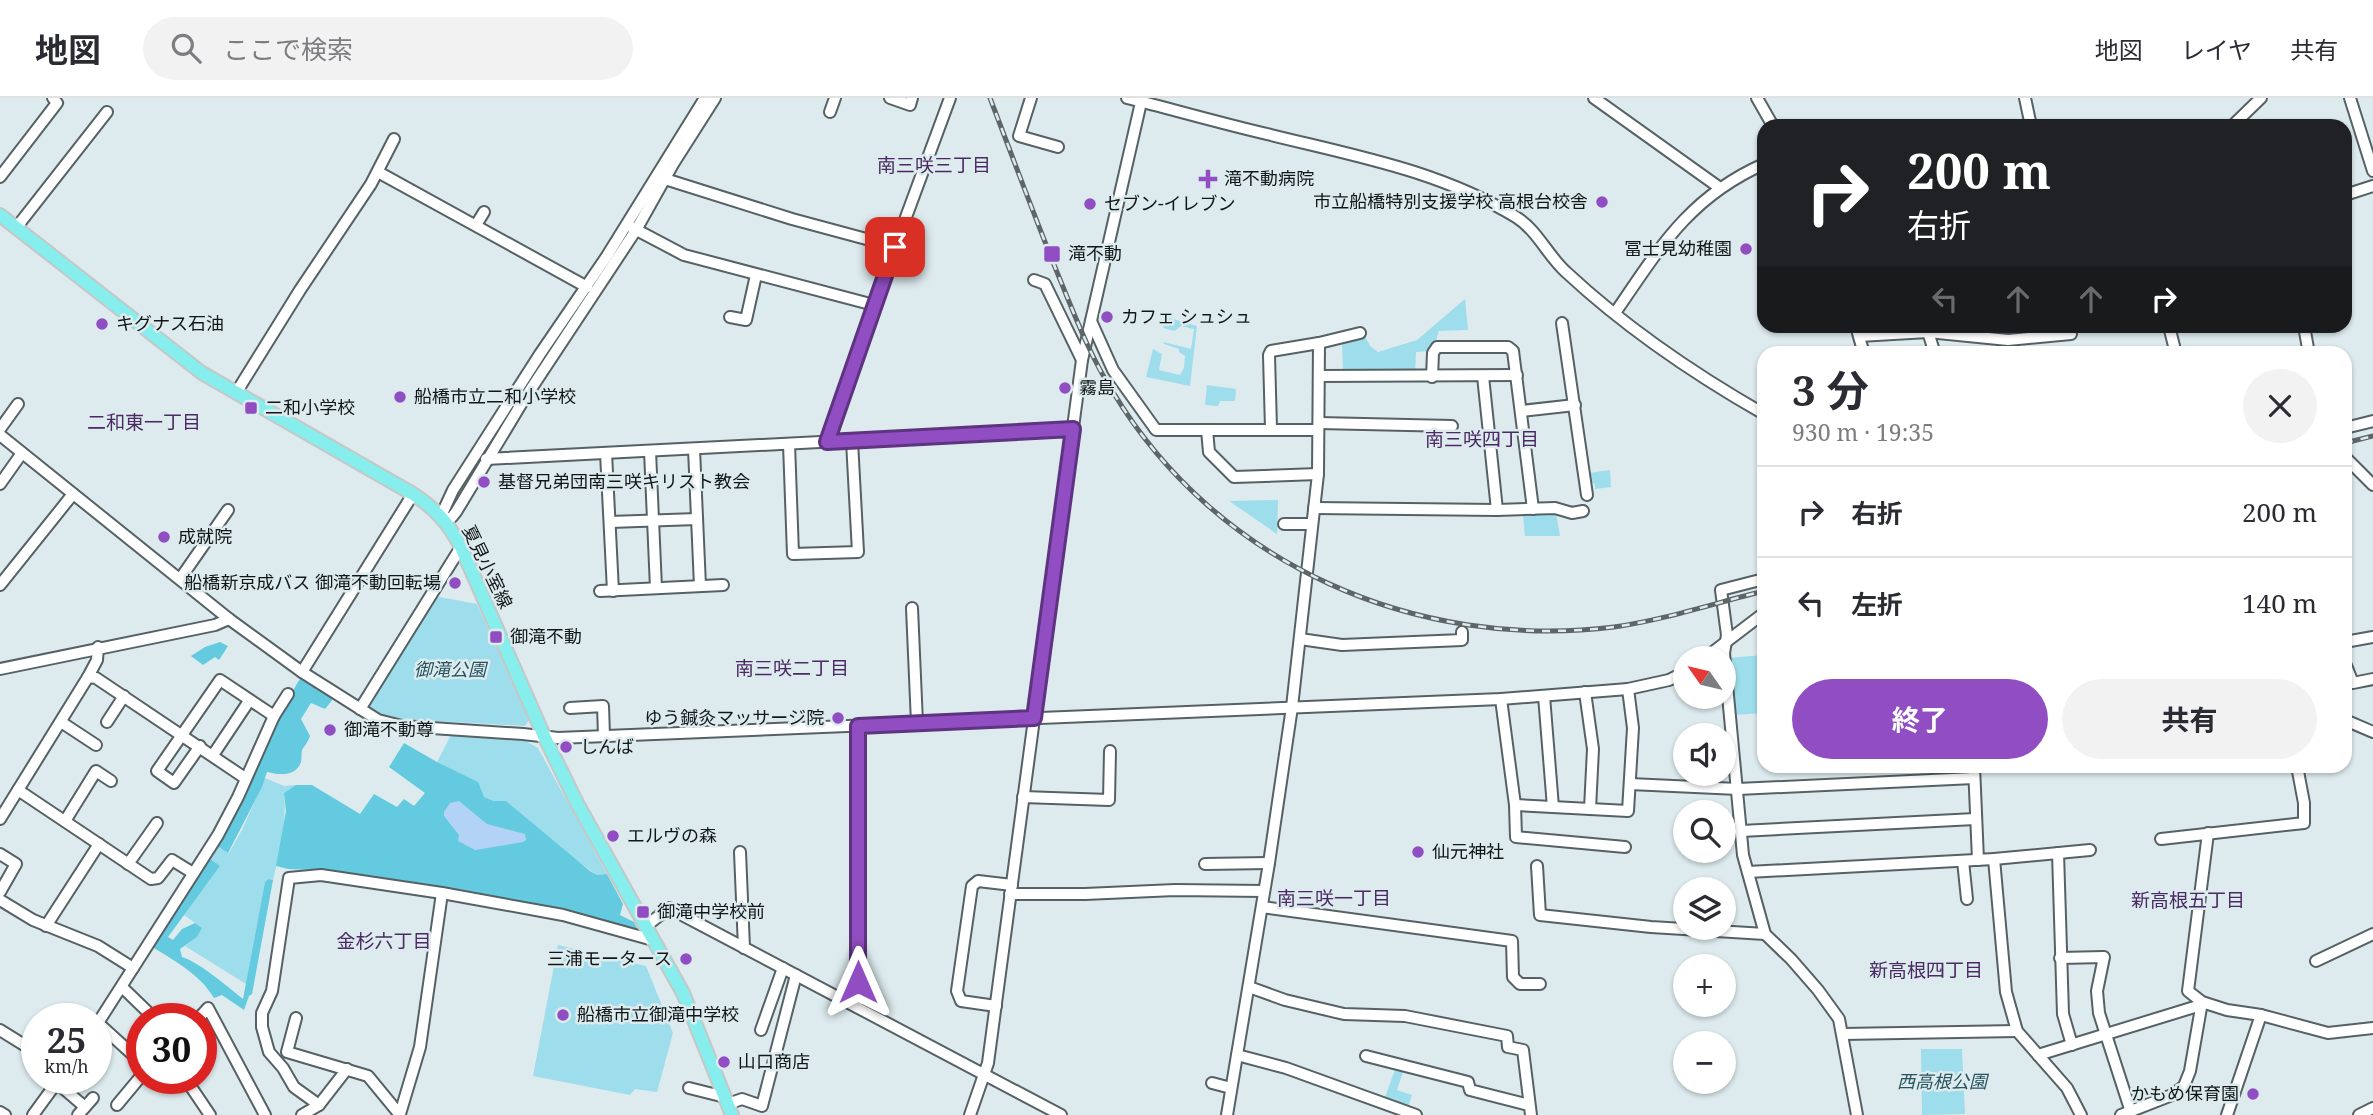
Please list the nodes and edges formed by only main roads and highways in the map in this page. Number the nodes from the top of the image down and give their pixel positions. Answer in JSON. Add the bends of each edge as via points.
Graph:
{"nodes":[{"id":1,"x":0,"y":215,"type":"edge"},
{"id":2,"x":728,"y":1105,"type":"edge"}],
"edges":[{"from":1,"to":2,"type":"main road","name":"夏見小室線","via":[[183,359],[413,494],[443,518],[578,805],[683,993]]}]}
